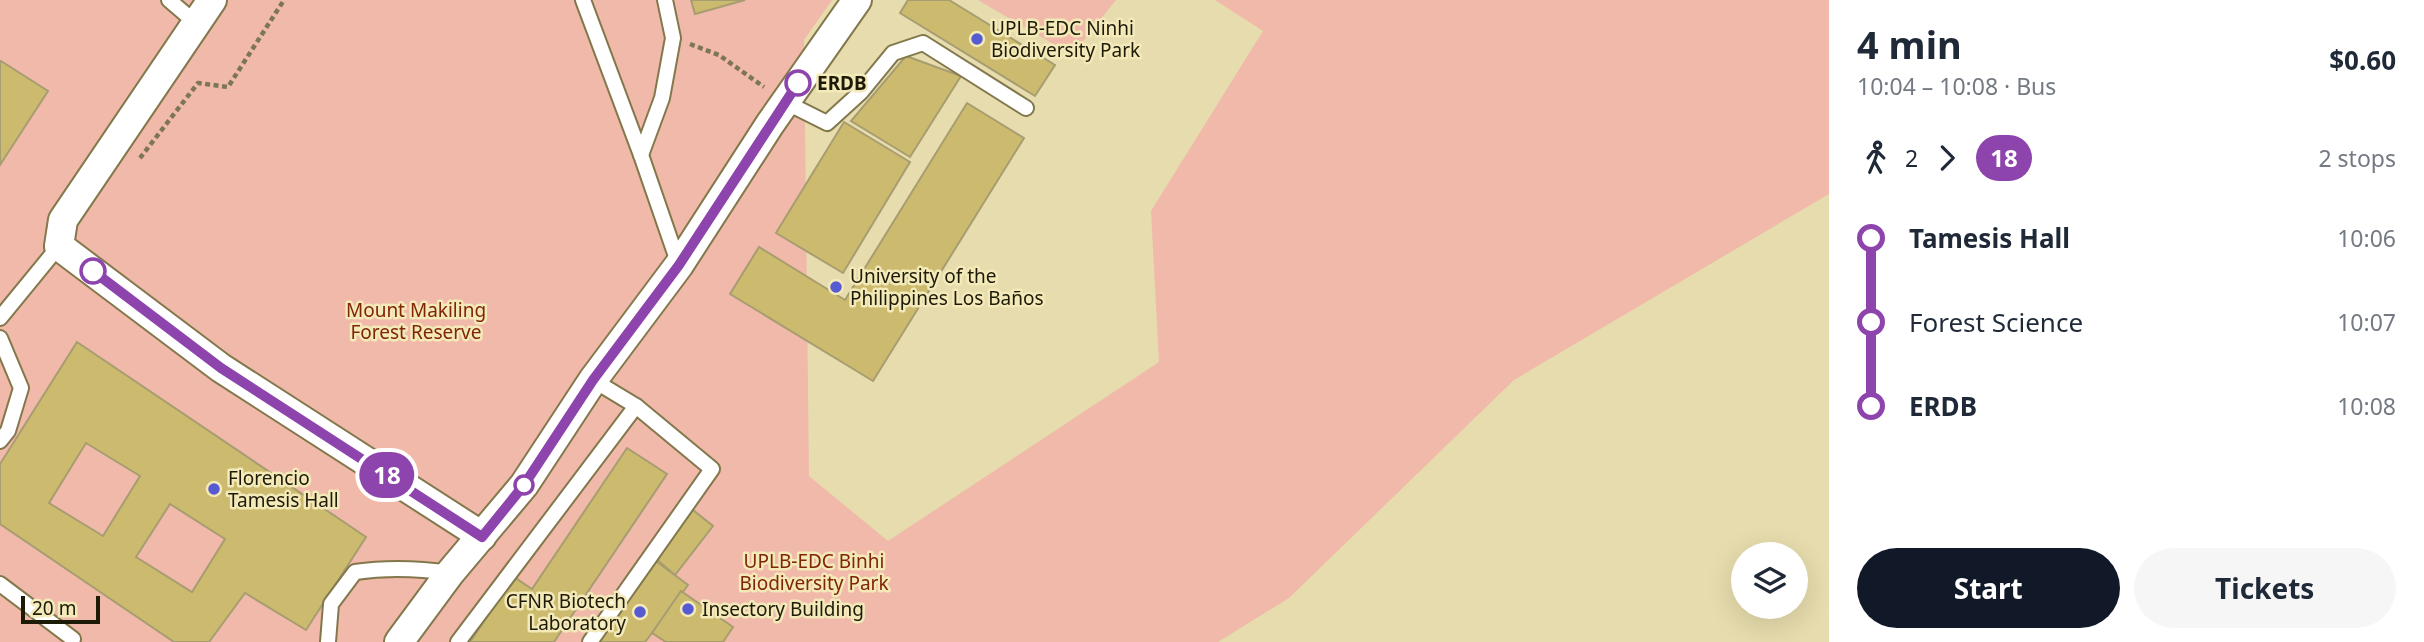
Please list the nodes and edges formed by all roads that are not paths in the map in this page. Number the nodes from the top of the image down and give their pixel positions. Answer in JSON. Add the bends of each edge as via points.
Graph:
{"nodes":[{"id":1,"x":169,"y":0,"type":"edge"},
{"id":2,"x":212,"y":0,"type":"edge"},
{"id":3,"x":583,"y":0,"type":"edge"},
{"id":4,"x":665,"y":0,"type":"edge"},
{"id":5,"x":857,"y":0,"type":"edge"},
{"id":6,"x":197,"y":23,"type":"junction"},
{"id":7,"x":780,"y":99,"type":"junction"},
{"id":8,"x":1026,"y":108,"type":"dead end"},
{"id":9,"x":641,"y":155,"type":"junction"},
{"id":10,"x":61,"y":233,"type":"junction"},
{"id":11,"x":679,"y":265,"type":"junction"},
{"id":12,"x":0,"y":318,"type":"edge"},
{"id":13,"x":0,"y":338,"type":"edge"},
{"id":14,"x":593,"y":380,"type":"junction"},
{"id":15,"x":636,"y":406,"type":"junction"},
{"id":16,"x":0,"y":441,"type":"edge"},
{"id":17,"x":482,"y":537,"type":"junction"},
{"id":18,"x":450,"y":573,"type":"junction"},
{"id":19,"x":0,"y":584,"type":"edge"},
{"id":20,"x":73,"y":639,"type":"dead end"},
{"id":21,"x":328,"y":642,"type":"edge"},
{"id":22,"x":399,"y":642,"type":"edge"},
{"id":23,"x":458,"y":642,"type":"edge"},
{"id":24,"x":590,"y":642,"type":"edge"}],
"edges":[{"from":1,"to":6,"type":"lane"},
{"from":2,"to":6,"type":"street"},
{"from":3,"to":9,"type":"lane"},
{"from":4,"to":9,"type":"lane","via":[[673,37],[662,98]]},
{"from":5,"to":7,"type":"street"},
{"from":6,"to":10,"type":"street"},
{"from":7,"to":8,"type":"lane","via":[[827,123],[893,53],[923,43]]},
{"from":7,"to":11,"type":"street"},
{"from":9,"to":11,"type":"lane"},
{"from":10,"to":12,"type":"lane"},
{"from":10,"to":17,"type":"street","via":[[221,368]]},
{"from":11,"to":14,"type":"street"},
{"from":13,"to":16,"type":"lane","via":[[20,388],[8,430]]},
{"from":14,"to":15,"type":"lane"},
{"from":14,"to":17,"type":"street","via":[[524,485]]},
{"from":15,"to":23,"type":"lane"},
{"from":15,"to":24,"type":"lane","via":[[712,469]]},
{"from":17,"to":18,"type":"street"},
{"from":18,"to":21,"type":"lane","via":[[414,567],[355,572],[331,604]]},
{"from":18,"to":22,"type":"street"},
{"from":19,"to":20,"type":"lane"}]}
